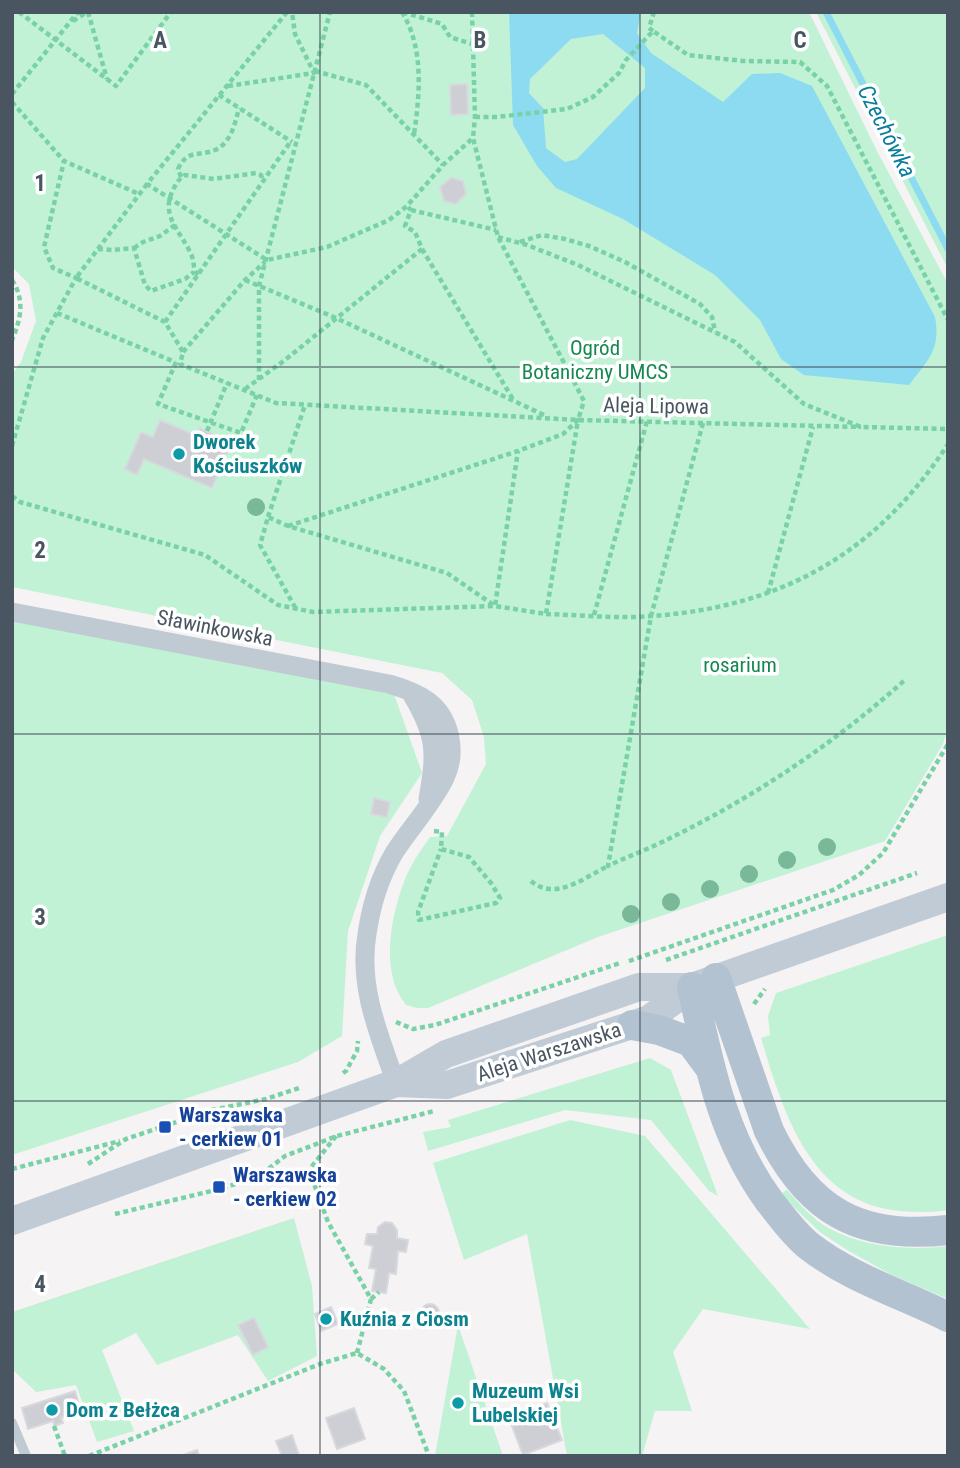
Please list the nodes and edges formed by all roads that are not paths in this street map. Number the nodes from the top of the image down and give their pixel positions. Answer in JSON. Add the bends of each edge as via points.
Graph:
{"nodes":[{"id":1,"x":12,"y":612,"type":"edge"},
{"id":2,"x":948,"y":897,"type":"edge"},
{"id":3,"x":704,"y":983,"type":"junction"},
{"id":4,"x":632,"y":1025,"type":"junction"},
{"id":5,"x":708,"y":1066,"type":"junction"},
{"id":6,"x":396,"y":1083,"type":"junction"},
{"id":7,"x":12,"y":1221,"type":"edge"},
{"id":8,"x":948,"y":1230,"type":"edge"},
{"id":9,"x":948,"y":1317,"type":"edge"},
{"id":10,"x":12,"y":1423,"type":"edge"},
{"id":11,"x":26,"y":1456,"type":"edge"}],
"edges":[{"from":1,"to":6,"type":"street","name":"Sławinkowska","via":[[408,690],[422,712],[434,748],[426,807],[385,872],[366,937],[366,984],[384,1022]]},
{"from":2,"to":3,"type":"street","name":"Aleja Warszawska"},
{"from":3,"to":4,"type":"street","name":"Aleja Warszawska"},
{"from":3,"to":5,"type":"main road"},
{"from":3,"to":6,"type":"street","name":"Aleja Warszawska","via":[[639,986],[446,1054]]},
{"from":3,"to":8,"type":"main road","via":[[777,1148],[801,1181],[827,1207],[859,1225],[898,1231]]},
{"from":4,"to":5,"type":"main road","via":[[691,1042]]},
{"from":4,"to":6,"type":"street","name":"Aleja Warszawska","via":[[447,1085]]},
{"from":5,"to":9,"type":"main road","via":[[744,1165],[808,1245]]},
{"from":6,"to":7,"type":"street","name":"Aleja Warszawska"},
{"from":10,"to":11,"type":"lane"}]}
